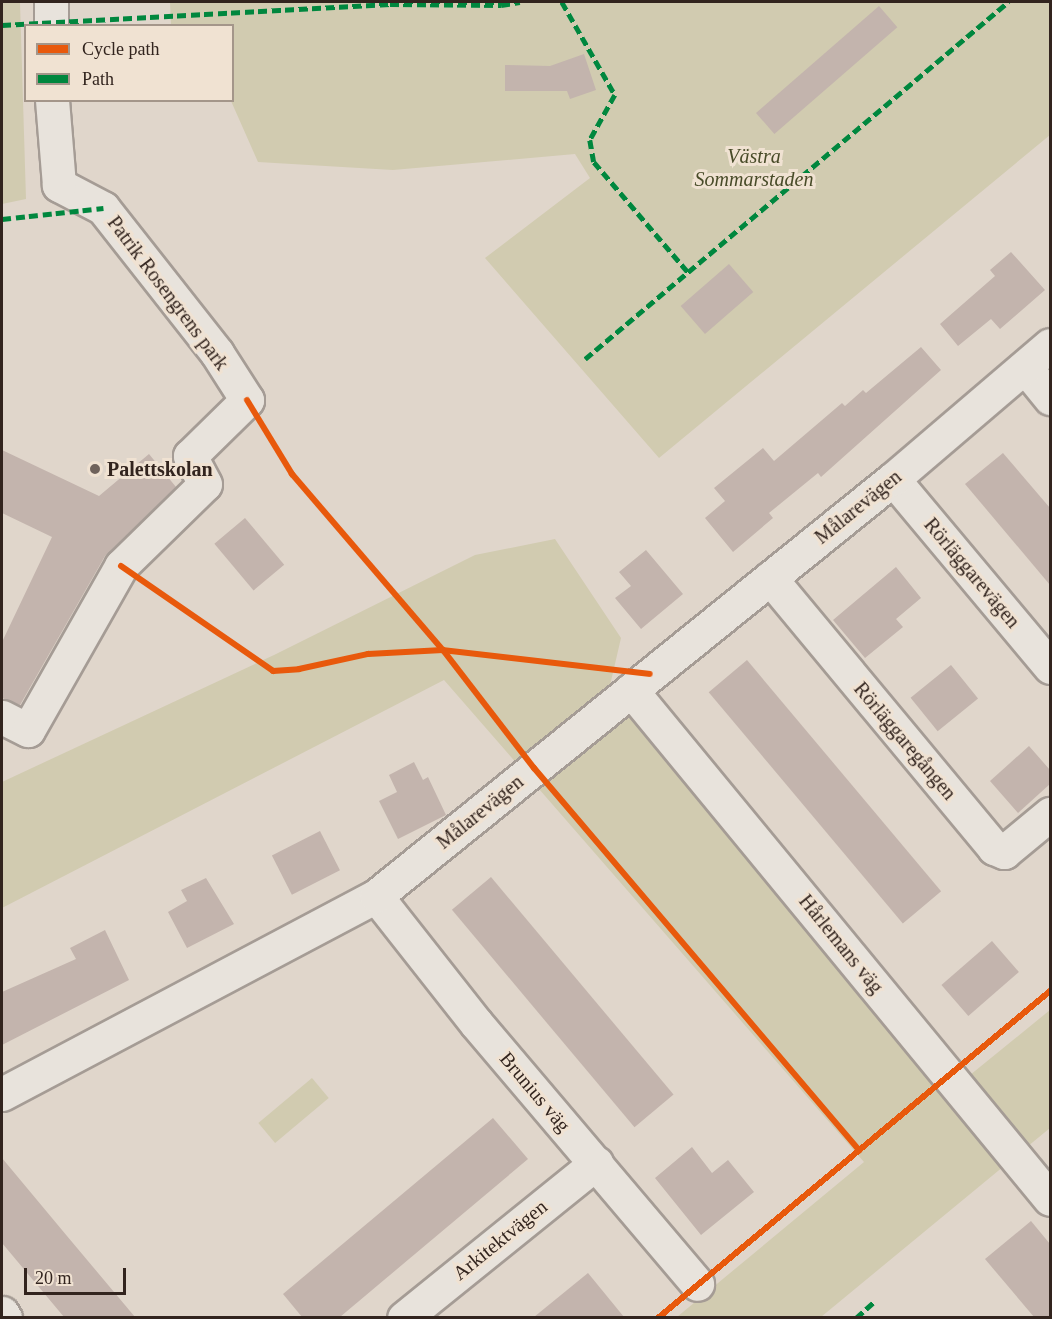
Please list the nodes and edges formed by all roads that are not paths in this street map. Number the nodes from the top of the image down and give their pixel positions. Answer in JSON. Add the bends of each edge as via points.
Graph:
{"nodes":[{"id":1,"x":51,"y":2,"type":"edge"},
{"id":2,"x":51,"y":24,"type":"edge"},
{"id":3,"x":52,"y":102,"type":"edge"},
{"id":4,"x":1050,"y":345,"type":"edge"},
{"id":5,"x":1024,"y":367,"type":"junction"},
{"id":6,"x":1050,"y":398,"type":"edge"},
{"id":7,"x":893,"y":479,"type":"junction"},
{"id":8,"x":770,"y":578,"type":"junction"},
{"id":9,"x":1050,"y":667,"type":"edge"},
{"id":10,"x":631,"y":690,"type":"junction"},
{"id":11,"x":2,"y":717,"type":"edge"},
{"id":12,"x":1050,"y":814,"type":"edge"},
{"id":13,"x":376,"y":896,"type":"junction"},
{"id":14,"x":2,"y":1094,"type":"edge"},
{"id":15,"x":596,"y":1164,"type":"junction"},
{"id":16,"x":1039,"y":1168,"type":"edge"},
{"id":17,"x":1050,"y":1199,"type":"edge"},
{"id":18,"x":697,"y":1284,"type":"dead end"},
{"id":19,"x":2,"y":1313,"type":"edge"},
{"id":20,"x":5,"y":1317,"type":"edge"},
{"id":21,"x":404,"y":1317,"type":"edge"}],
"edges":[{"from":1,"to":2,"type":"street"},
{"from":3,"to":11,"type":"street","name":"Patrik Rosengrens park","via":[[59,185],[103,208],[217,353],[247,400],[190,456],[205,484],[121,566],[28,730]]},
{"from":4,"to":5,"type":"street","name":"Målarevägen"},
{"from":5,"to":6,"type":"street"},
{"from":5,"to":7,"type":"street","name":"Målarevägen"},
{"from":7,"to":8,"type":"street","name":"Målarevägen"},
{"from":7,"to":9,"type":"street","name":"Rörläggarevägen"},
{"from":8,"to":10,"type":"street","name":"Målarevägen"},
{"from":8,"to":12,"type":"street","name":"Rörläggaregången","via":[[994,848],[1004,852]]},
{"from":10,"to":13,"type":"street","name":"Målarevägen"},
{"from":10,"to":16,"type":"street","name":"Hårlemans väg"},
{"from":13,"to":14,"type":"street","name":"Målarevägen"},
{"from":13,"to":15,"type":"street","name":"Brunius väg","via":[[476,1023]]},
{"from":15,"to":18,"type":"street","name":"Brunius väg"},
{"from":15,"to":21,"type":"street","name":"Arkitektvägen"},
{"from":16,"to":17,"type":"street","name":"Hårlemans väg"},
{"from":19,"to":20,"type":"street"}]}
